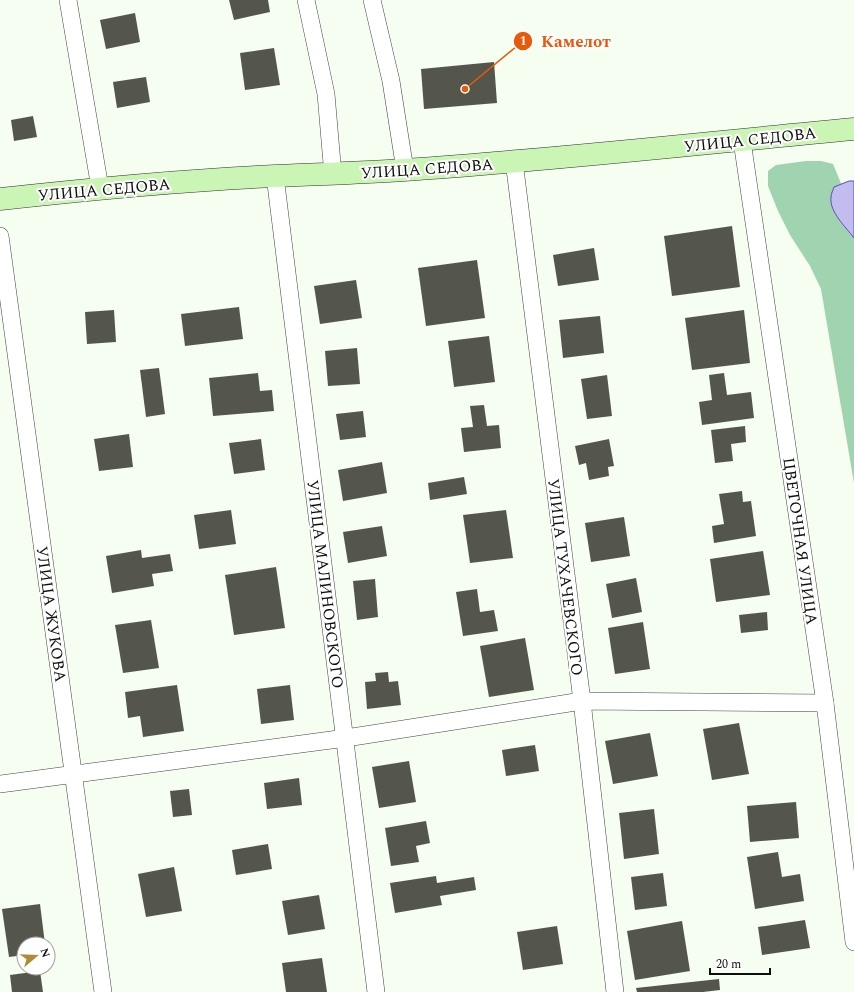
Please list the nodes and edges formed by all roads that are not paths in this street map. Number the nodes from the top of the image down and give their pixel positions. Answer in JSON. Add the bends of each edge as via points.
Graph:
{"nodes":[{"id":1,"x":68,"y":0,"type":"edge"},
{"id":2,"x":306,"y":0,"type":"edge"},
{"id":3,"x":372,"y":0,"type":"edge"},
{"id":4,"x":854,"y":129,"type":"edge"},
{"id":5,"x":742,"y":141,"type":"junction"},
{"id":6,"x":514,"y":161,"type":"junction"},
{"id":7,"x":405,"y":170,"type":"junction"},
{"id":8,"x":333,"y":175,"type":"junction"},
{"id":9,"x":275,"y":176,"type":"junction"},
{"id":10,"x":100,"y":188,"type":"junction"},
{"id":11,"x":0,"y":199,"type":"edge"},
{"id":12,"x":0,"y":236,"type":"edge"},
{"id":13,"x":582,"y":702,"type":"junction"},
{"id":14,"x":825,"y":703,"type":"junction"},
{"id":15,"x":346,"y":738,"type":"junction"},
{"id":16,"x":75,"y":774,"type":"junction"},
{"id":17,"x":0,"y":784,"type":"edge"},
{"id":18,"x":854,"y":942,"type":"edge"},
{"id":19,"x":103,"y":992,"type":"edge"},
{"id":20,"x":376,"y":992,"type":"edge"},
{"id":21,"x":615,"y":992,"type":"edge"}],
"edges":[{"from":1,"to":10,"type":"street"},
{"from":2,"to":8,"type":"street","via":[[326,94]]},
{"from":3,"to":7,"type":"street","via":[[391,81]]},
{"from":4,"to":5,"type":"street","name":"УЛИЦА СЕДОВА"},
{"from":5,"to":6,"type":"street","name":"УЛИЦА СЕДОВА"},
{"from":5,"to":14,"type":"street","name":"ЦВЕТОЧНАЯ УЛИЦА"},
{"from":6,"to":7,"type":"street","name":"УЛИЦА СЕДОВА"},
{"from":6,"to":13,"type":"street","name":"УЛИЦА ТУХАЧЕВСКОГО"},
{"from":7,"to":8,"type":"street","name":"УЛИЦА СЕДОВА"},
{"from":8,"to":9,"type":"street","name":"УЛИЦА СЕДОВА"},
{"from":9,"to":10,"type":"street","name":"УЛИЦА СЕДОВА"},
{"from":9,"to":15,"type":"street","name":"УЛИЦА МАЛИНОВСКОГО"},
{"from":10,"to":11,"type":"street","name":"УЛИЦА СЕДОВА"},
{"from":12,"to":16,"type":"street","name":"УЛИЦА ЖУКОВА"},
{"from":13,"to":14,"type":"street"},
{"from":13,"to":15,"type":"street"},
{"from":13,"to":21,"type":"street","name":"УЛИЦА ТУХАЧЕВСКОГО"},
{"from":14,"to":18,"type":"street","name":"ЦВЕТОЧНАЯ УЛИЦА"},
{"from":15,"to":16,"type":"street"},
{"from":15,"to":20,"type":"street","name":"УЛИЦА МАЛИНОВСКОГО"},
{"from":16,"to":17,"type":"street"},
{"from":16,"to":19,"type":"street","name":"УЛИЦА ЖУКОВА"}]}
